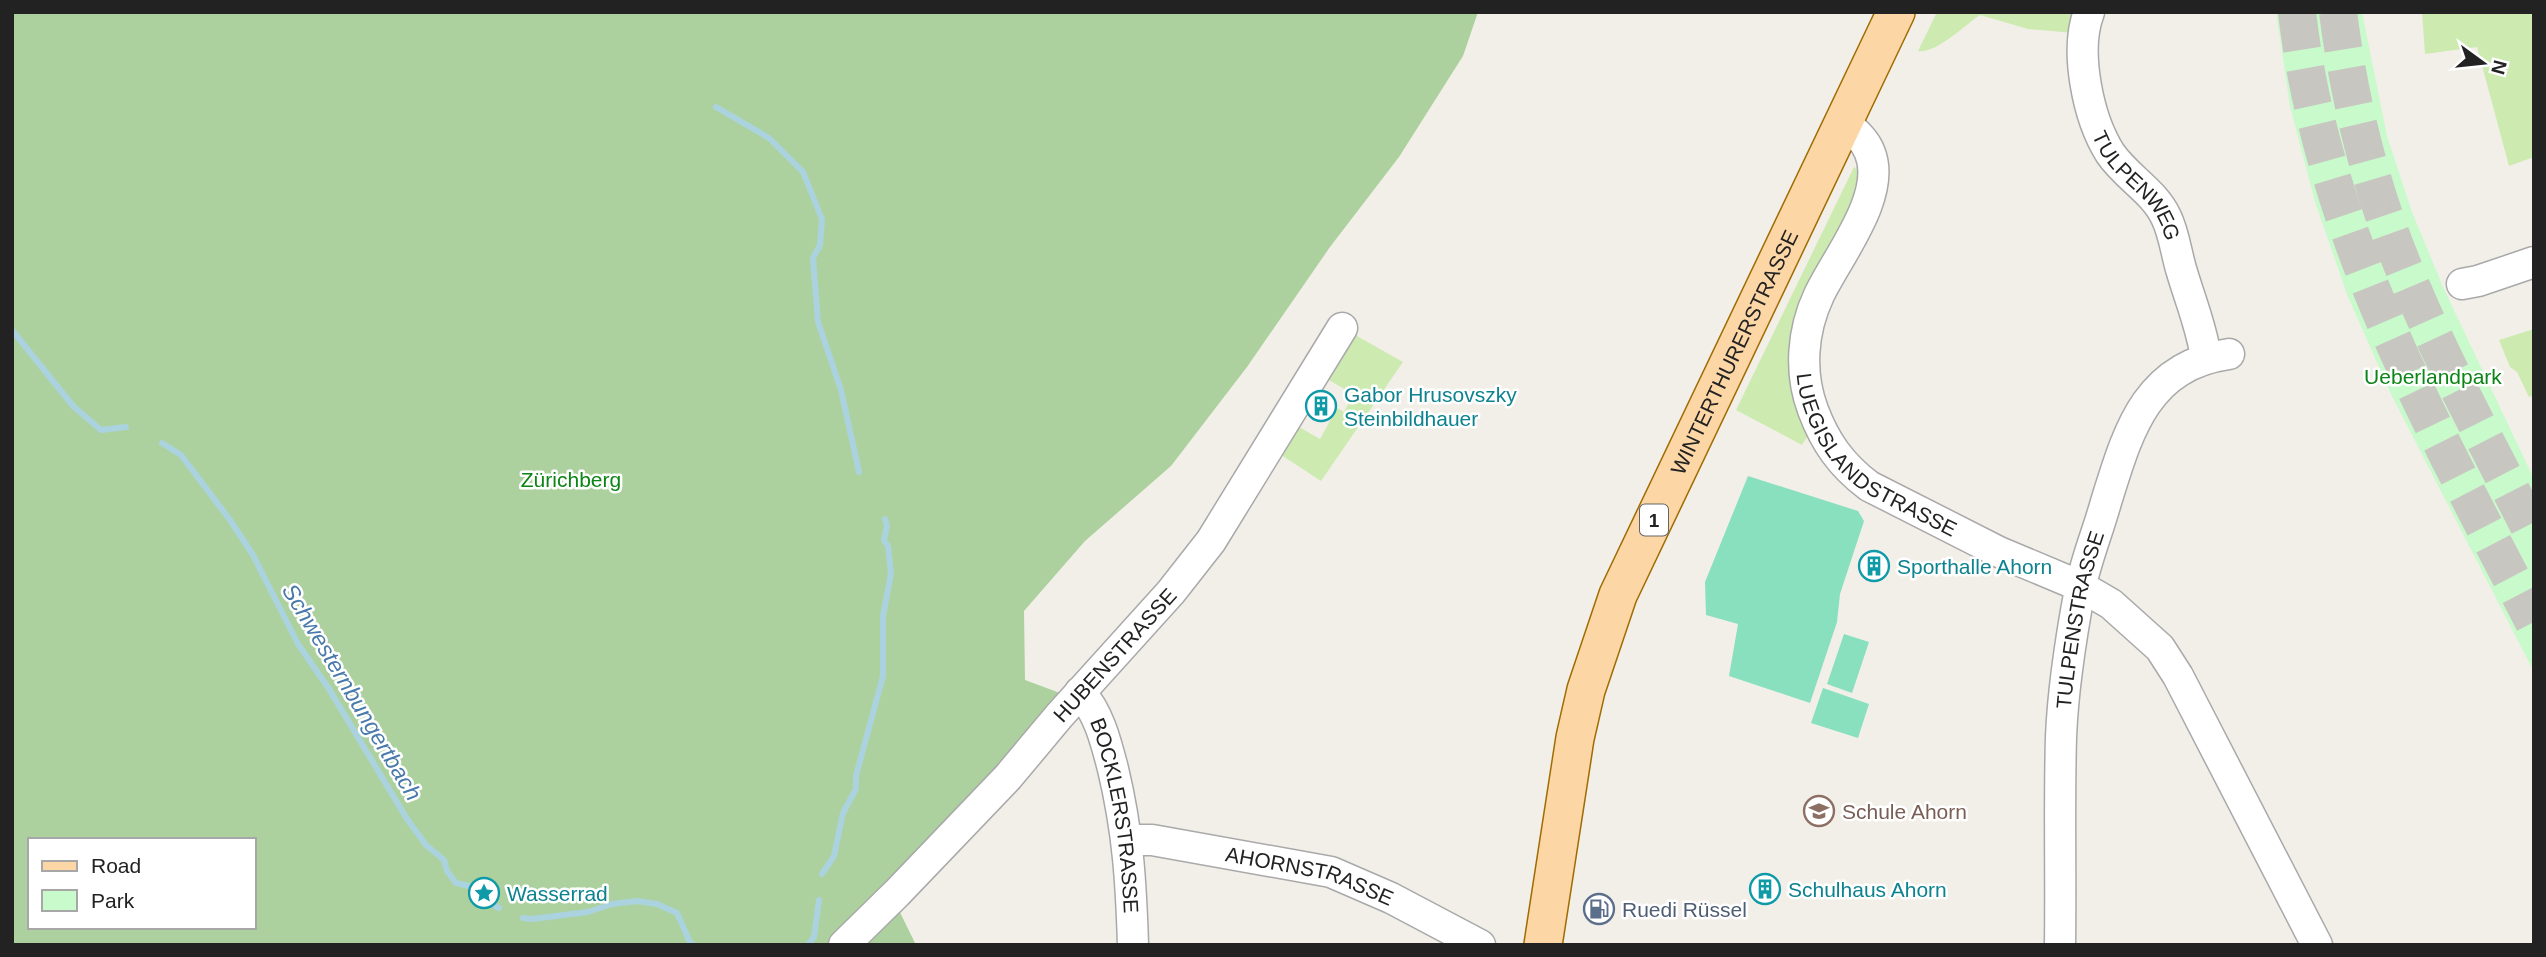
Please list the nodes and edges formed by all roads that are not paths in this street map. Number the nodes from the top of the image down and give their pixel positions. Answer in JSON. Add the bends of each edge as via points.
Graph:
{"nodes":[{"id":1,"x":1895,"y":12,"type":"edge"},
{"id":2,"x":2089,"y":12,"type":"edge"},
{"id":3,"x":1842,"y":121,"type":"junction"},
{"id":4,"x":2534,"y":262,"type":"edge"},
{"id":5,"x":2462,"y":284,"type":"dead end"},
{"id":6,"x":1342,"y":328,"type":"dead end"},
{"id":7,"x":2218,"y":355,"type":"joint"},
{"id":8,"x":2080,"y":586,"type":"junction"},
{"id":9,"x":1080,"y":692,"type":"junction"},
{"id":10,"x":1128,"y":840,"type":"junction"},
{"id":11,"x":844,"y":945,"type":"edge"},
{"id":12,"x":1133,"y":945,"type":"edge"},
{"id":13,"x":1480,"y":945,"type":"edge"},
{"id":14,"x":1543,"y":945,"type":"edge"},
{"id":15,"x":2060,"y":945,"type":"edge"},
{"id":16,"x":2317,"y":945,"type":"edge"}],
"edges":[{"from":1,"to":3,"type":"main road","name":"WINTERTHURERSTRASSE","number":"1"},
{"from":2,"to":7,"type":"street","name":"TULPENWEG","via":[[2083,67],[2090,104],[2110,152],[2168,220],[2201,326]]},
{"from":3,"to":8,"type":"street","name":"LUEGISLANDSTRASSE","via":[[1862,139],[1873,166],[1871,193],[1862,218],[1819,294],[1805,339],[1804,370],[1822,435],[1849,471],[1868,486],[1999,552]]},
{"from":3,"to":14,"type":"main road","name":"WINTERTHURERSTRASSE","number":"1","via":[[1618,596],[1575,738]]},
{"from":4,"to":5,"type":"street"},
{"from":6,"to":9,"type":"street","name":"HUBENSTRASSE","via":[[1212,541]]},
{"from":7,"to":8,"type":"street","name":"TULPENSTRASSE","via":[[2176,374],[2136,418]]},
{"from":8,"to":15,"type":"street","name":"TULPENSTRASSE","via":[[2061,736]]},
{"from":8,"to":16,"type":"street","name":"LUEGISLANDSTRASSE","via":[[2111,604],[2160,648]]},
{"from":9,"to":10,"type":"street","name":"BOCKLERSTRASSE","via":[[1093,707],[1109,755]]},
{"from":9,"to":11,"type":"street","name":"HUBENSTRASSE","via":[[1008,777]]},
{"from":10,"to":12,"type":"street","name":"BOCKLERSTRASSE"},
{"from":10,"to":13,"type":"street","name":"AHORNSTRASSE","via":[[1152,840],[1331,872]]}]}
